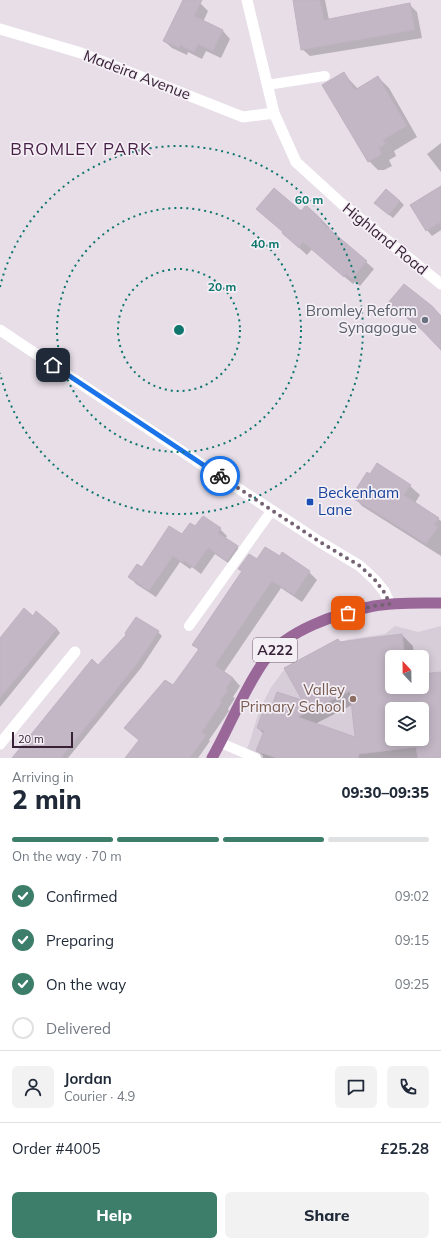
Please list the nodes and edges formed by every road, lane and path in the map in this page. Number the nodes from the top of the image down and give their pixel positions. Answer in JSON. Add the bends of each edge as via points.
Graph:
{"nodes":[{"id":1,"x":247,"y":0,"type":"edge"},
{"id":2,"x":0,"y":29,"type":"edge"},
{"id":3,"x":325,"y":76,"type":"dead end"},
{"id":4,"x":267,"y":85,"type":"junction"},
{"id":5,"x":274,"y":113,"type":"junction"},
{"id":6,"x":441,"y":284,"type":"edge"},
{"id":7,"x":0,"y":330,"type":"edge"},
{"id":8,"x":272,"y":510,"type":"junction"},
{"id":9,"x":441,"y":603,"type":"edge"},
{"id":10,"x":390,"y":604,"type":"junction"},
{"id":11,"x":189,"y":626,"type":"dead end"},
{"id":12,"x":75,"y":652,"type":"dead end"},
{"id":13,"x":221,"y":743,"type":"junction"},
{"id":14,"x":0,"y":744,"type":"edge"},
{"id":15,"x":212,"y":758,"type":"edge"},
{"id":16,"x":256,"y":758,"type":"edge"}],
"edges":[{"from":1,"to":4,"type":"street","name":"Highland Road"},
{"from":2,"to":5,"type":"street","name":"Madeira Avenue","via":[[81,53],[243,117]]},
{"from":3,"to":4,"type":"lane"},
{"from":4,"to":5,"type":"street","name":"Highland Road"},
{"from":5,"to":6,"type":"street","name":"Highland Road","via":[[296,162],[342,204]]},
{"from":7,"to":8,"type":"street"},
{"from":8,"to":10,"type":"street","via":[[366,570],[384,592]]},
{"from":8,"to":11,"type":"lane"},
{"from":9,"to":10,"type":"main road","number":"A222"},
{"from":10,"to":13,"type":"main road","number":"A222","via":[[354,611],[323,621],[298,632],[279,646],[265,660],[252,680]]},
{"from":12,"to":14,"type":"street"},
{"from":13,"to":15,"type":"main road","number":"A222"},
{"from":13,"to":16,"type":"lane"}]}
